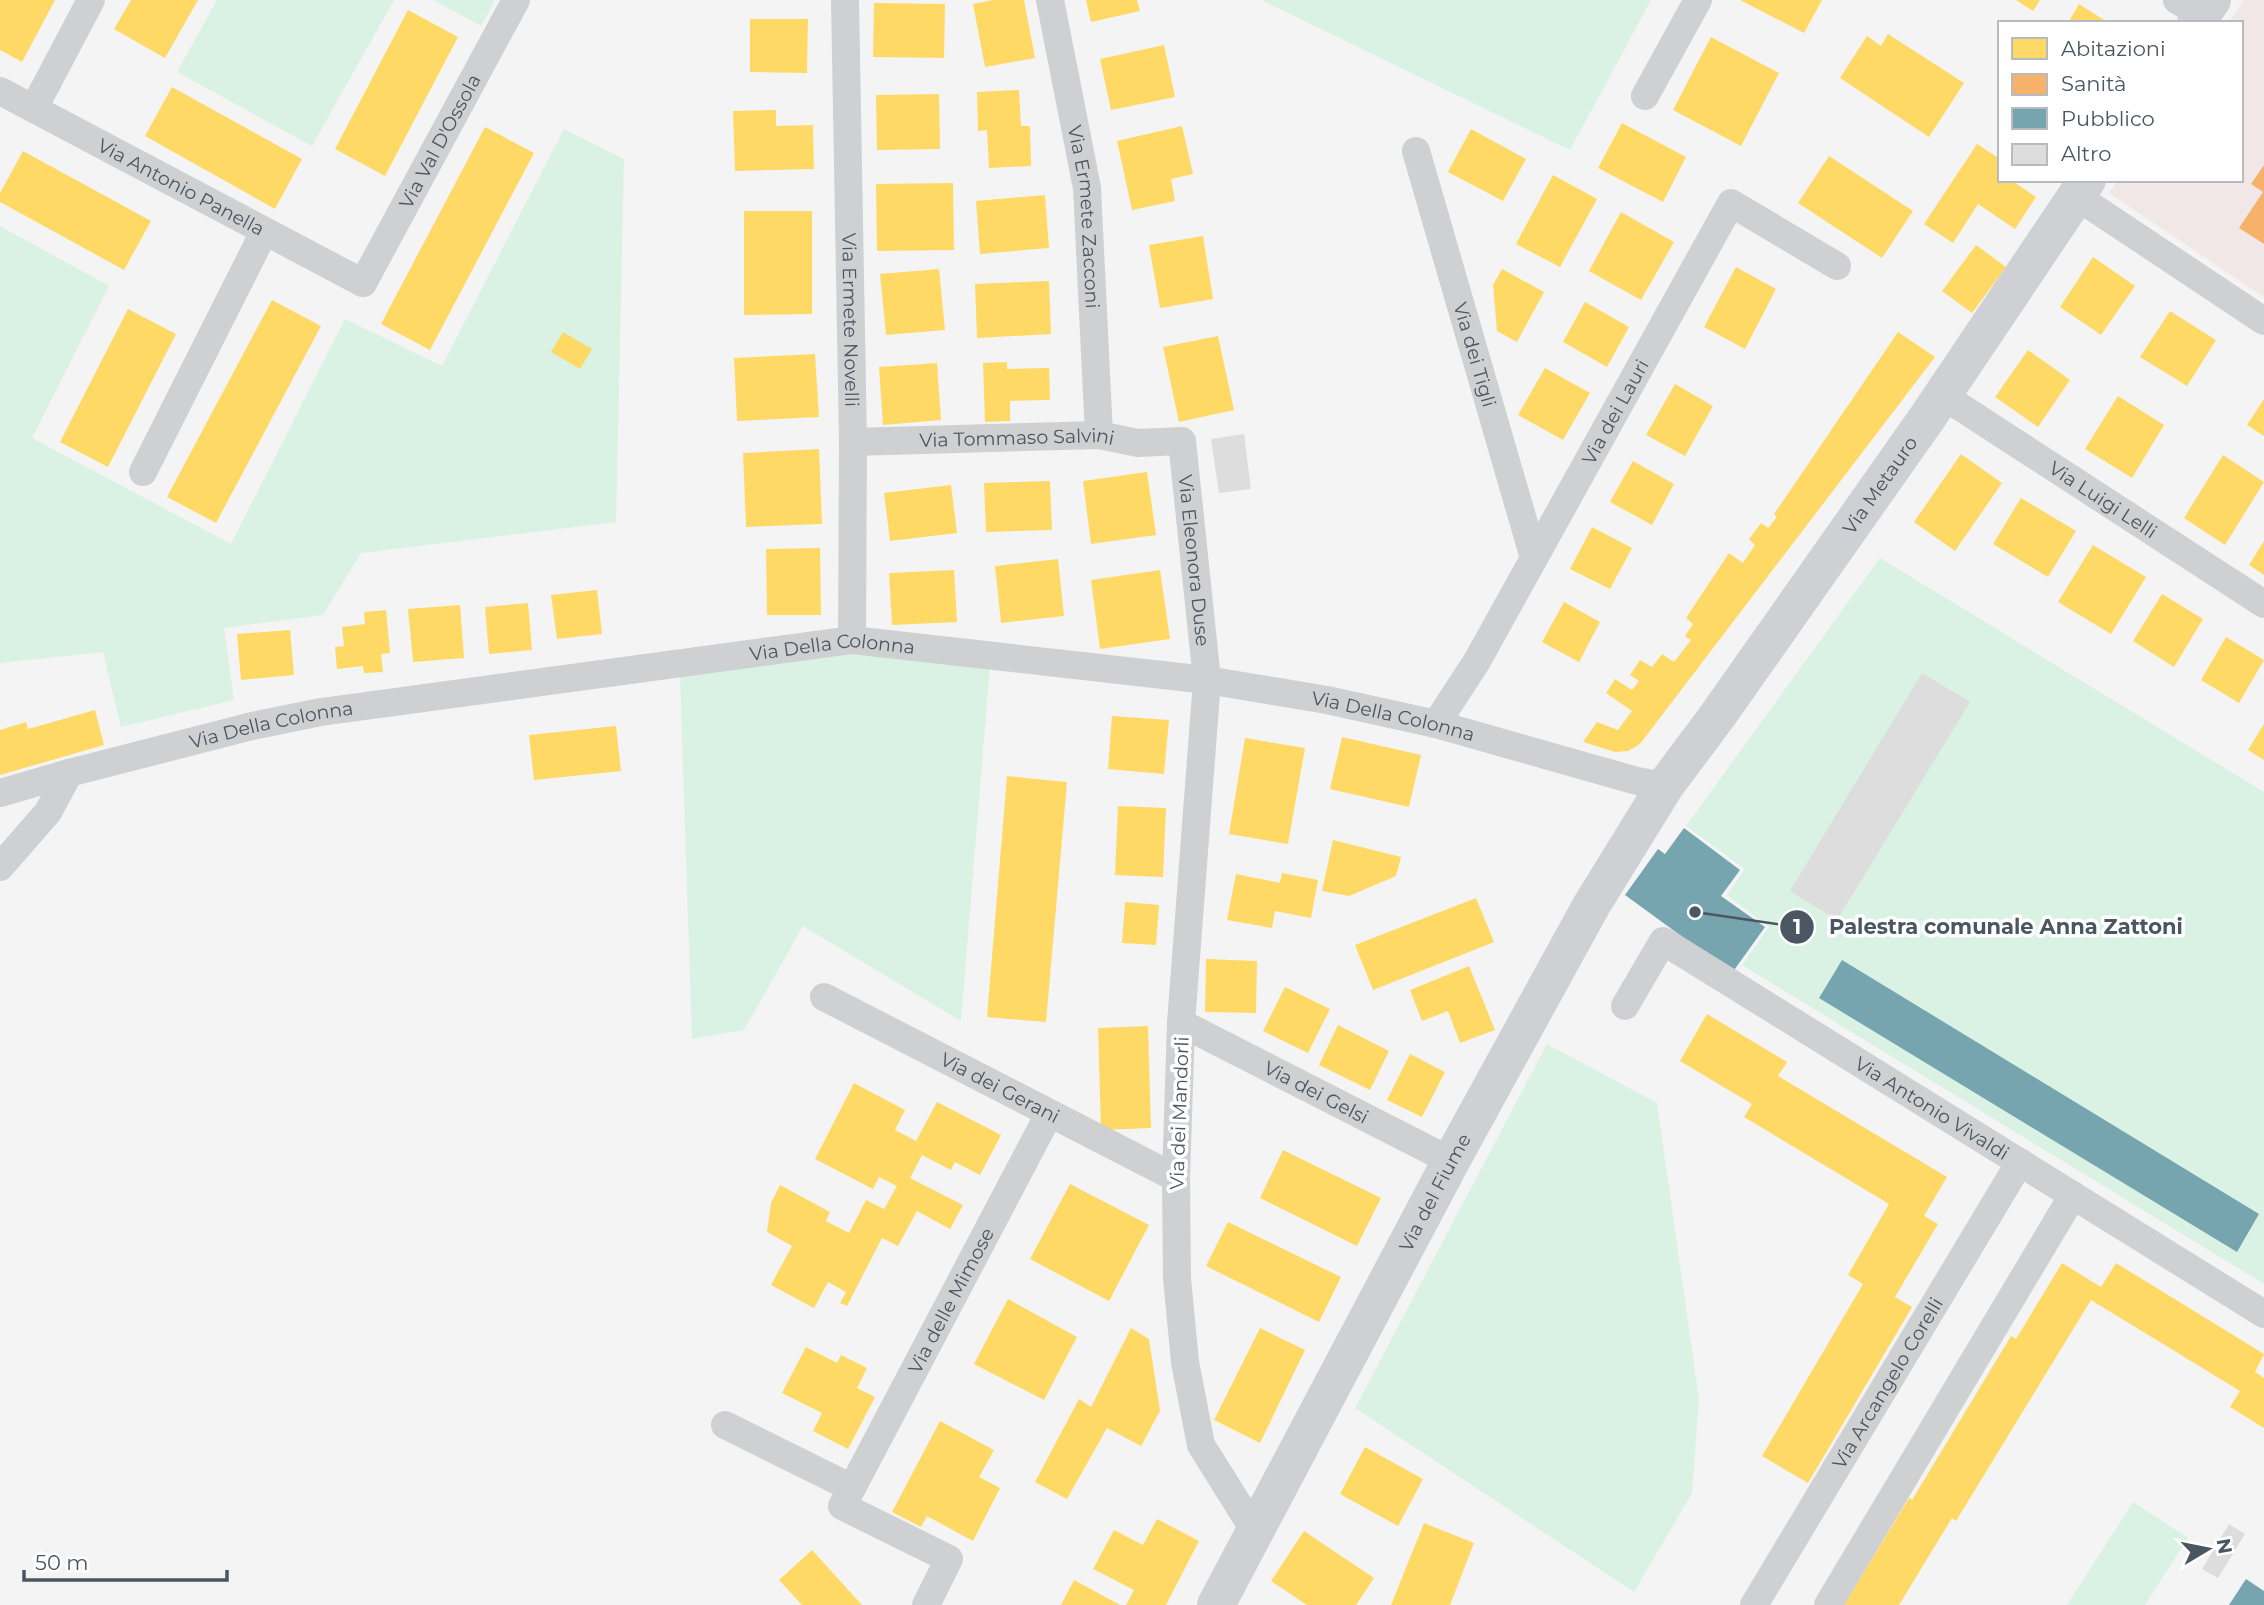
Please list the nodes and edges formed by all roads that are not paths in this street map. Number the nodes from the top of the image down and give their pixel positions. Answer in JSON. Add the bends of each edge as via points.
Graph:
{"nodes":[{"id":1,"x":91,"y":0,"type":"edge"},
{"id":2,"x":516,"y":0,"type":"edge"},
{"id":3,"x":845,"y":0,"type":"edge"},
{"id":4,"x":1050,"y":0,"type":"edge"},
{"id":5,"x":1698,"y":0,"type":"edge"},
{"id":6,"x":0,"y":91,"type":"edge"},
{"id":7,"x":1645,"y":96,"type":"dead end"},
{"id":8,"x":34,"y":108,"type":"junction"},
{"id":9,"x":1416,"y":150,"type":"dead end"},
{"id":10,"x":2081,"y":188,"type":"edge"},
{"id":11,"x":264,"y":232,"type":"junction"},
{"id":12,"x":1837,"y":266,"type":"dead end"},
{"id":13,"x":362,"y":283,"type":"joint"},
{"id":14,"x":2264,"y":321,"type":"edge"},
{"id":15,"x":1942,"y":395,"type":"junction"},
{"id":16,"x":1099,"y":435,"type":"junction"},
{"id":17,"x":1182,"y":441,"type":"joint"},
{"id":18,"x":853,"y":442,"type":"junction"},
{"id":19,"x":143,"y":472,"type":"dead end"},
{"id":20,"x":1534,"y":558,"type":"junction"},
{"id":21,"x":2264,"y":604,"type":"edge"},
{"id":22,"x":852,"y":640,"type":"junction"},
{"id":23,"x":1208,"y":680,"type":"junction"},
{"id":24,"x":1436,"y":724,"type":"junction"},
{"id":25,"x":69,"y":773,"type":"junction"},
{"id":26,"x":1665,"y":786,"type":"junction"},
{"id":27,"x":0,"y":793,"type":"edge"},
{"id":28,"x":0,"y":867,"type":"edge"},
{"id":29,"x":824,"y":997,"type":"dead end"},
{"id":30,"x":1625,"y":1006,"type":"dead end"},
{"id":31,"x":1181,"y":1023,"type":"junction"},
{"id":32,"x":1049,"y":1114,"type":"junction"},
{"id":33,"x":1451,"y":1160,"type":"junction"},
{"id":34,"x":2020,"y":1162,"type":"junction"},
{"id":35,"x":1176,"y":1178,"type":"junction"},
{"id":36,"x":2073,"y":1195,"type":"junction"},
{"id":37,"x":2264,"y":1314,"type":"edge"},
{"id":38,"x":725,"y":1425,"type":"dead end"},
{"id":39,"x":852,"y":1488,"type":"junction"},
{"id":40,"x":1254,"y":1530,"type":"junction"},
{"id":41,"x":926,"y":1605,"type":"edge"},
{"id":42,"x":1216,"y":1605,"type":"edge"},
{"id":43,"x":1754,"y":1605,"type":"edge"},
{"id":44,"x":1828,"y":1605,"type":"edge"}],
"edges":[{"from":1,"to":8,"type":"street"},
{"from":2,"to":13,"type":"street","name":"Via Val D'Ossola"},
{"from":3,"to":18,"type":"street","name":"Via Ermete Novelli"},
{"from":4,"to":16,"type":"street","name":"Via Ermete Zacconi","via":[[1087,188]]},
{"from":5,"to":7,"type":"street"},
{"from":6,"to":8,"type":"street","name":"Via Antonio Panella"},
{"from":8,"to":11,"type":"street","name":"Via Antonio Panella"},
{"from":9,"to":20,"type":"street","name":"Via dei Tigli"},
{"from":10,"to":14,"type":"street"},
{"from":10,"to":15,"type":"street","name":"Via Metauro"},
{"from":11,"to":13,"type":"street","name":"Via Antonio Panella"},
{"from":11,"to":19,"type":"street"},
{"from":12,"to":20,"type":"street","name":"Via dei Lauri","via":[[1731,204]]},
{"from":15,"to":21,"type":"street","name":"Via Luigi Lelli"},
{"from":15,"to":26,"type":"street","name":"Via Metauro"},
{"from":16,"to":17,"type":"street","name":"Via Tommaso Salvini","via":[[1138,443]]},
{"from":16,"to":18,"type":"street","name":"Via Tommaso Salvini"},
{"from":17,"to":23,"type":"street","name":"Via Eleonora Duse"},
{"from":18,"to":22,"type":"street","name":"Via Ermete Novelli"},
{"from":20,"to":24,"type":"street","name":"Via dei Lauri"},
{"from":22,"to":23,"type":"street","name":"Via Della Colonna"},
{"from":22,"to":25,"type":"street","name":"Via Della Colonna","via":[[321,712]]},
{"from":23,"to":24,"type":"street","name":"Via Della Colonna"},
{"from":23,"to":31,"type":"street","name":"Via dei Mandorli"},
{"from":24,"to":26,"type":"street","name":"Via Della Colonna"},
{"from":25,"to":27,"type":"street","name":"Via Della Colonna"},
{"from":25,"to":28,"type":"street","via":[[48,812]]},
{"from":26,"to":33,"type":"street","name":"Via del Fiume","via":[[1585,918]]},
{"from":29,"to":32,"type":"street","name":"Via dei Gerani"},
{"from":30,"to":34,"type":"street","name":"Via Antonio Vivaldi","via":[[1663,941]]},
{"from":31,"to":33,"type":"street","name":"Via dei Gelsi"},
{"from":31,"to":35,"type":"street","name":"Via dei Mandorli"},
{"from":32,"to":35,"type":"street","name":"Via dei Gerani"},
{"from":32,"to":39,"type":"street","name":"Via delle Mimose"},
{"from":33,"to":40,"type":"street","name":"Via del Fiume"},
{"from":34,"to":36,"type":"street","name":"Via Antonio Vivaldi"},
{"from":34,"to":43,"type":"street","name":"Via Arcangelo Corelli"},
{"from":35,"to":40,"type":"street","name":"Via dei Mandorli","via":[[1177,1278],[1201,1445]]},
{"from":36,"to":37,"type":"street","name":"Via Antonio Vivaldi"},
{"from":36,"to":44,"type":"street"},
{"from":38,"to":39,"type":"street"},
{"from":39,"to":41,"type":"street","via":[[842,1506],[949,1559]]},
{"from":40,"to":42,"type":"street","name":"Via del Fiume"}]}
